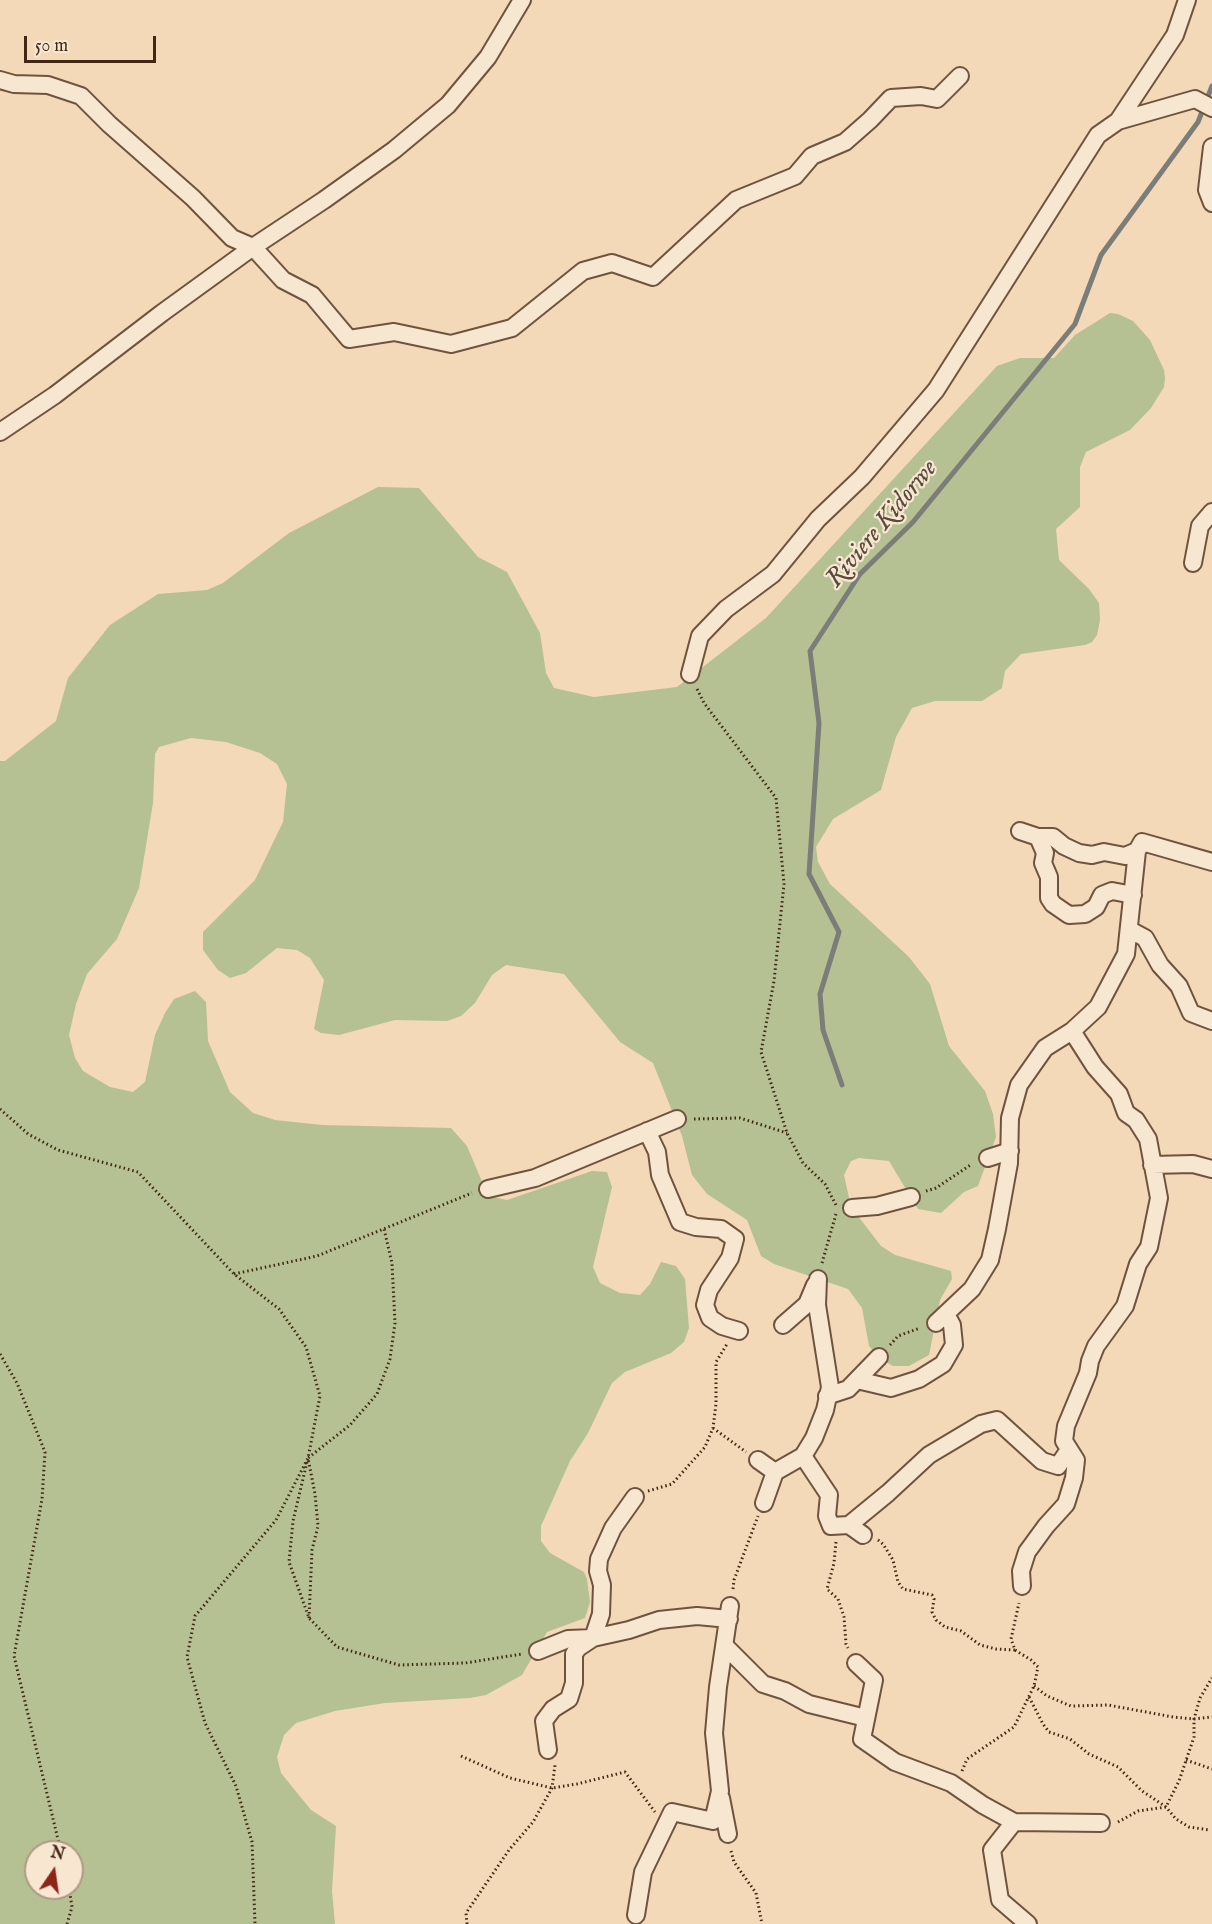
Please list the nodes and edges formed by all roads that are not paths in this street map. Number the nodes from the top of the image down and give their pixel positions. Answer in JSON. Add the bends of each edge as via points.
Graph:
{"nodes":[{"id":1,"x":522,"y":0,"type":"edge"},
{"id":2,"x":1187,"y":0,"type":"edge"},
{"id":3,"x":960,"y":76,"type":"dead end"},
{"id":4,"x":0,"y":80,"type":"edge"},
{"id":5,"x":1212,"y":108,"type":"edge"},
{"id":6,"x":1118,"y":121,"type":"junction"},
{"id":7,"x":1212,"y":147,"type":"edge"},
{"id":8,"x":1212,"y":202,"type":"edge"},
{"id":9,"x":253,"y":247,"type":"junction"},
{"id":10,"x":0,"y":432,"type":"edge"},
{"id":11,"x":1212,"y":512,"type":"edge"},
{"id":12,"x":1192,"y":564,"type":"dead end"},
{"id":13,"x":690,"y":674,"type":"road end"},
{"id":14,"x":1020,"y":831,"type":"dead end"},
{"id":15,"x":1038,"y":837,"type":"junction"},
{"id":16,"x":1137,"y":851,"type":"junction"},
{"id":17,"x":1212,"y":862,"type":"edge"},
{"id":18,"x":1133,"y":895,"type":"junction"},
{"id":19,"x":1130,"y":930,"type":"junction"},
{"id":20,"x":1212,"y":1021,"type":"edge"},
{"id":21,"x":1072,"y":1031,"type":"junction"},
{"id":22,"x":677,"y":1119,"type":"road end"},
{"id":23,"x":647,"y":1131,"type":"junction"},
{"id":24,"x":1010,"y":1151,"type":"junction"},
{"id":25,"x":988,"y":1158,"type":"road end"},
{"id":26,"x":1152,"y":1165,"type":"junction"},
{"id":27,"x":1212,"y":1169,"type":"edge"},
{"id":28,"x":488,"y":1189,"type":"road end"},
{"id":29,"x":911,"y":1197,"type":"road end"},
{"id":30,"x":852,"y":1208,"type":"dead end"},
{"id":31,"x":783,"y":1325,"type":"dead end"},
{"id":32,"x":739,"y":1332,"type":"road end"},
{"id":33,"x":879,"y":1357,"type":"road end"},
{"id":34,"x":857,"y":1380,"type":"junction"},
{"id":35,"x":828,"y":1396,"type":"junction"},
{"id":36,"x":1068,"y":1451,"type":"junction"},
{"id":37,"x":802,"y":1456,"type":"junction"},
{"id":38,"x":758,"y":1460,"type":"road end"},
{"id":39,"x":776,"y":1472,"type":"junction"},
{"id":40,"x":634,"y":1497,"type":"road end"},
{"id":41,"x":764,"y":1503,"type":"road end"},
{"id":42,"x":1022,"y":1586,"type":"road end"},
{"id":43,"x":593,"y":1638,"type":"junction"},
{"id":44,"x":724,"y":1646,"type":"junction"},
{"id":45,"x":538,"y":1651,"type":"road end"},
{"id":46,"x":856,"y":1663,"type":"road end"},
{"id":47,"x":866,"y":1718,"type":"junction"},
{"id":48,"x":548,"y":1750,"type":"road end"},
{"id":49,"x":720,"y":1791,"type":"junction"},
{"id":50,"x":1014,"y":1822,"type":"junction"},
{"id":51,"x":1101,"y":1823,"type":"road end"},
{"id":52,"x":728,"y":1834,"type":"road end"},
{"id":53,"x":636,"y":1915,"type":"dead end"},
{"id":54,"x":1028,"y":1924,"type":"edge"}],
"edges":[{"from":1,"to":9,"type":"street","via":[[488,57],[448,105],[377,162]]},
{"from":2,"to":6,"type":"street","via":[[1175,35]]},
{"from":3,"to":9,"type":"street","via":[[937,99],[891,98],[845,142],[812,156],[795,176],[736,201],[653,276],[612,263],[583,271],[512,328],[451,344],[394,332],[348,339],[312,295],[283,280]]},
{"from":4,"to":9,"type":"street","via":[[48,85],[81,96],[232,238]]},
{"from":5,"to":6,"type":"street","via":[[1195,99]]},
{"from":6,"to":13,"type":"street","via":[[1098,135],[936,390],[773,574],[726,609],[700,636]]},
{"from":7,"to":8,"type":"street","via":[[1208,190]]},
{"from":9,"to":10,"type":"street"},
{"from":11,"to":12,"type":"street","via":[[1200,526]]},
{"from":14,"to":15,"type":"street"},
{"from":15,"to":16,"type":"street","via":[[1053,837],[1079,854],[1104,852],[1125,856]]},
{"from":15,"to":18,"type":"street","via":[[1045,853],[1049,898],[1069,915],[1085,914],[1112,891]]},
{"from":16,"to":17,"type":"street","via":[[1142,842]]},
{"from":16,"to":18,"type":"street"},
{"from":18,"to":19,"type":"street"},
{"from":19,"to":20,"type":"street","via":[[1145,938],[1160,965],[1179,986],[1191,1013]]},
{"from":19,"to":21,"type":"street","via":[[1126,954],[1112,984],[1098,1007]]},
{"from":21,"to":24,"type":"street","via":[[1045,1048],[1019,1085],[1010,1118]]},
{"from":21,"to":26,"type":"street","via":[[1095,1067],[1119,1094],[1126,1113],[1136,1120],[1148,1139]]},
{"from":22,"to":23,"type":"street"},
{"from":23,"to":28,"type":"street","via":[[535,1178]]},
{"from":23,"to":32,"type":"street","via":[[680,1222],[722,1229],[735,1239],[730,1258],[709,1290],[705,1305],[710,1317]]},
{"from":24,"to":25,"type":"street"},
{"from":24,"to":34,"type":"street","via":[[990,1260],[972,1289],[941,1318],[952,1325],[954,1345],[943,1364],[919,1379],[891,1388]]},
{"from":26,"to":27,"type":"street","via":[[1194,1164]]},
{"from":26,"to":36,"type":"street","via":[[1160,1198],[1149,1246],[1138,1264],[1125,1306],[1090,1361],[1066,1426],[1064,1441]]},
{"from":29,"to":30,"type":"street"},
{"from":31,"to":35,"type":"street","via":[[807,1304],[818,1279],[817,1305],[830,1387]]},
{"from":33,"to":34,"type":"street"},
{"from":34,"to":35,"type":"street","via":[[848,1389]]},
{"from":35,"to":37,"type":"street","via":[[814,1438]]},
{"from":36,"to":37,"type":"street","via":[[1058,1466],[1042,1461],[998,1420],[981,1424],[929,1455],[856,1530],[831,1526],[827,1516],[829,1495]]},
{"from":36,"to":42,"type":"street","via":[[1076,1460],[1066,1504],[1027,1552],[1021,1571]]},
{"from":37,"to":39,"type":"street"},
{"from":38,"to":39,"type":"street"},
{"from":39,"to":41,"type":"street"},
{"from":40,"to":43,"type":"street","via":[[613,1528],[599,1559],[601,1614]]},
{"from":43,"to":44,"type":"street","via":[[659,1620],[730,1612]]},
{"from":43,"to":45,"type":"street","via":[[568,1639]]},
{"from":43,"to":48,"type":"street","via":[[574,1653],[574,1683],[569,1699],[553,1709],[544,1721]]},
{"from":44,"to":47,"type":"street","via":[[763,1684],[809,1704]]},
{"from":44,"to":49,"type":"street","via":[[714,1734]]},
{"from":46,"to":47,"type":"street","via":[[873,1680]]},
{"from":47,"to":50,"type":"street","via":[[862,1739],[895,1762],[951,1783]]},
{"from":49,"to":52,"type":"street"},
{"from":49,"to":53,"type":"street","via":[[713,1821],[664,1813],[643,1872]]},
{"from":50,"to":51,"type":"street"},
{"from":50,"to":54,"type":"street","via":[[992,1850],[1000,1900]]}]}
